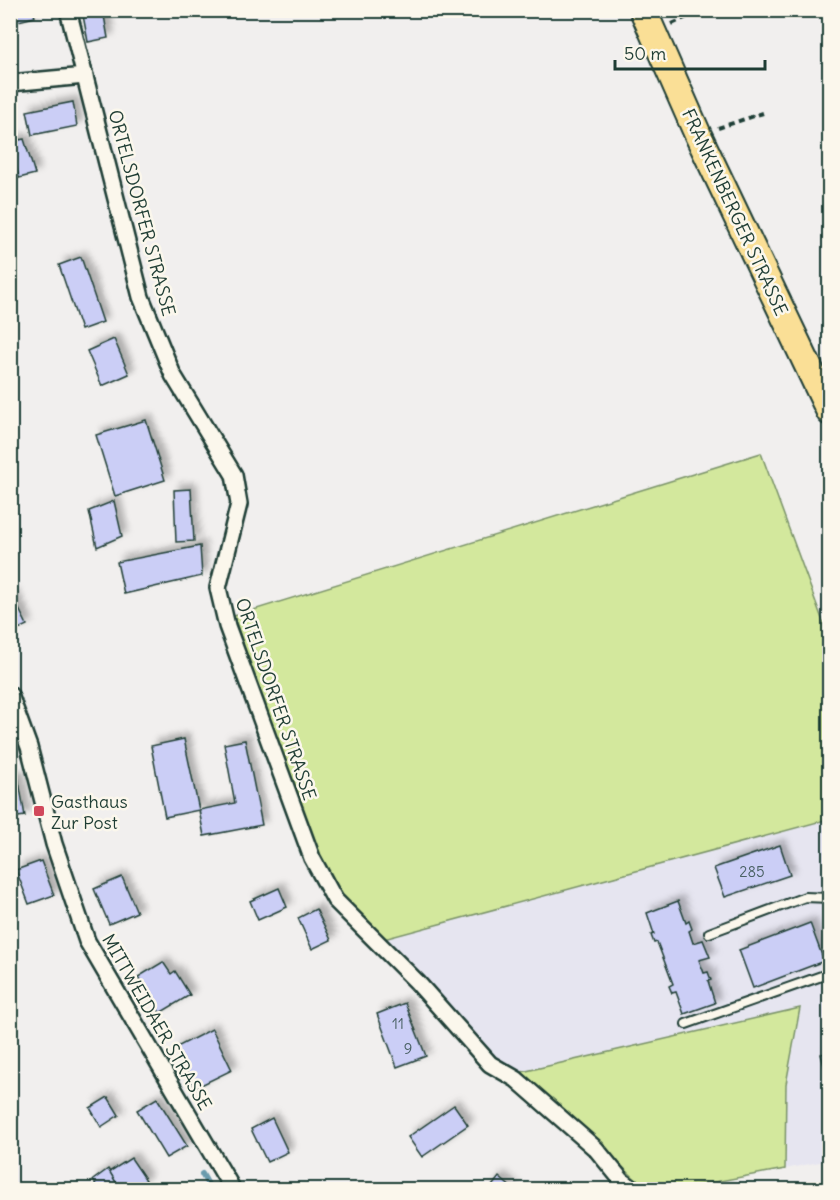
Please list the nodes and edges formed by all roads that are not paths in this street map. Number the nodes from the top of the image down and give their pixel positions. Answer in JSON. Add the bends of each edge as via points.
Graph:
{"nodes":[{"id":1,"x":68,"y":10,"type":"edge"},
{"id":2,"x":647,"y":21,"type":"edge"},
{"id":3,"x":85,"y":76,"type":"junction"},
{"id":4,"x":10,"y":83,"type":"edge"},
{"id":5,"x":830,"y":412,"type":"edge"},
{"id":6,"x":10,"y":695,"type":"edge"},
{"id":7,"x":830,"y":898,"type":"edge"},
{"id":8,"x":709,"y":933,"type":"dead end"},
{"id":9,"x":830,"y":973,"type":"edge"},
{"id":10,"x":687,"y":1023,"type":"dead end"},
{"id":11,"x":233,"y":1190,"type":"edge"},
{"id":12,"x":635,"y":1190,"type":"edge"}],
"edges":[{"from":1,"to":3,"type":"street","name":"ORTELSDORFER STRASSE"},
{"from":2,"to":5,"type":"main road","name":"FRANKENBERGER STRASSE"},
{"from":3,"to":4,"type":"street"},
{"from":3,"to":12,"type":"street","name":"ORTELSDORFER STRASSE","via":[[141,297],[156,338],[173,375],[234,475],[239,504],[218,588],[235,648],[312,858],[335,900],[417,982],[490,1064],[516,1079],[596,1149],[623,1182]]},
{"from":6,"to":11,"type":"street","name":"MITTWEIDAER STRASSE","via":[[87,941]]},
{"from":7,"to":8,"type":"lane","via":[[805,897]]},
{"from":9,"to":10,"type":"lane"}]}
